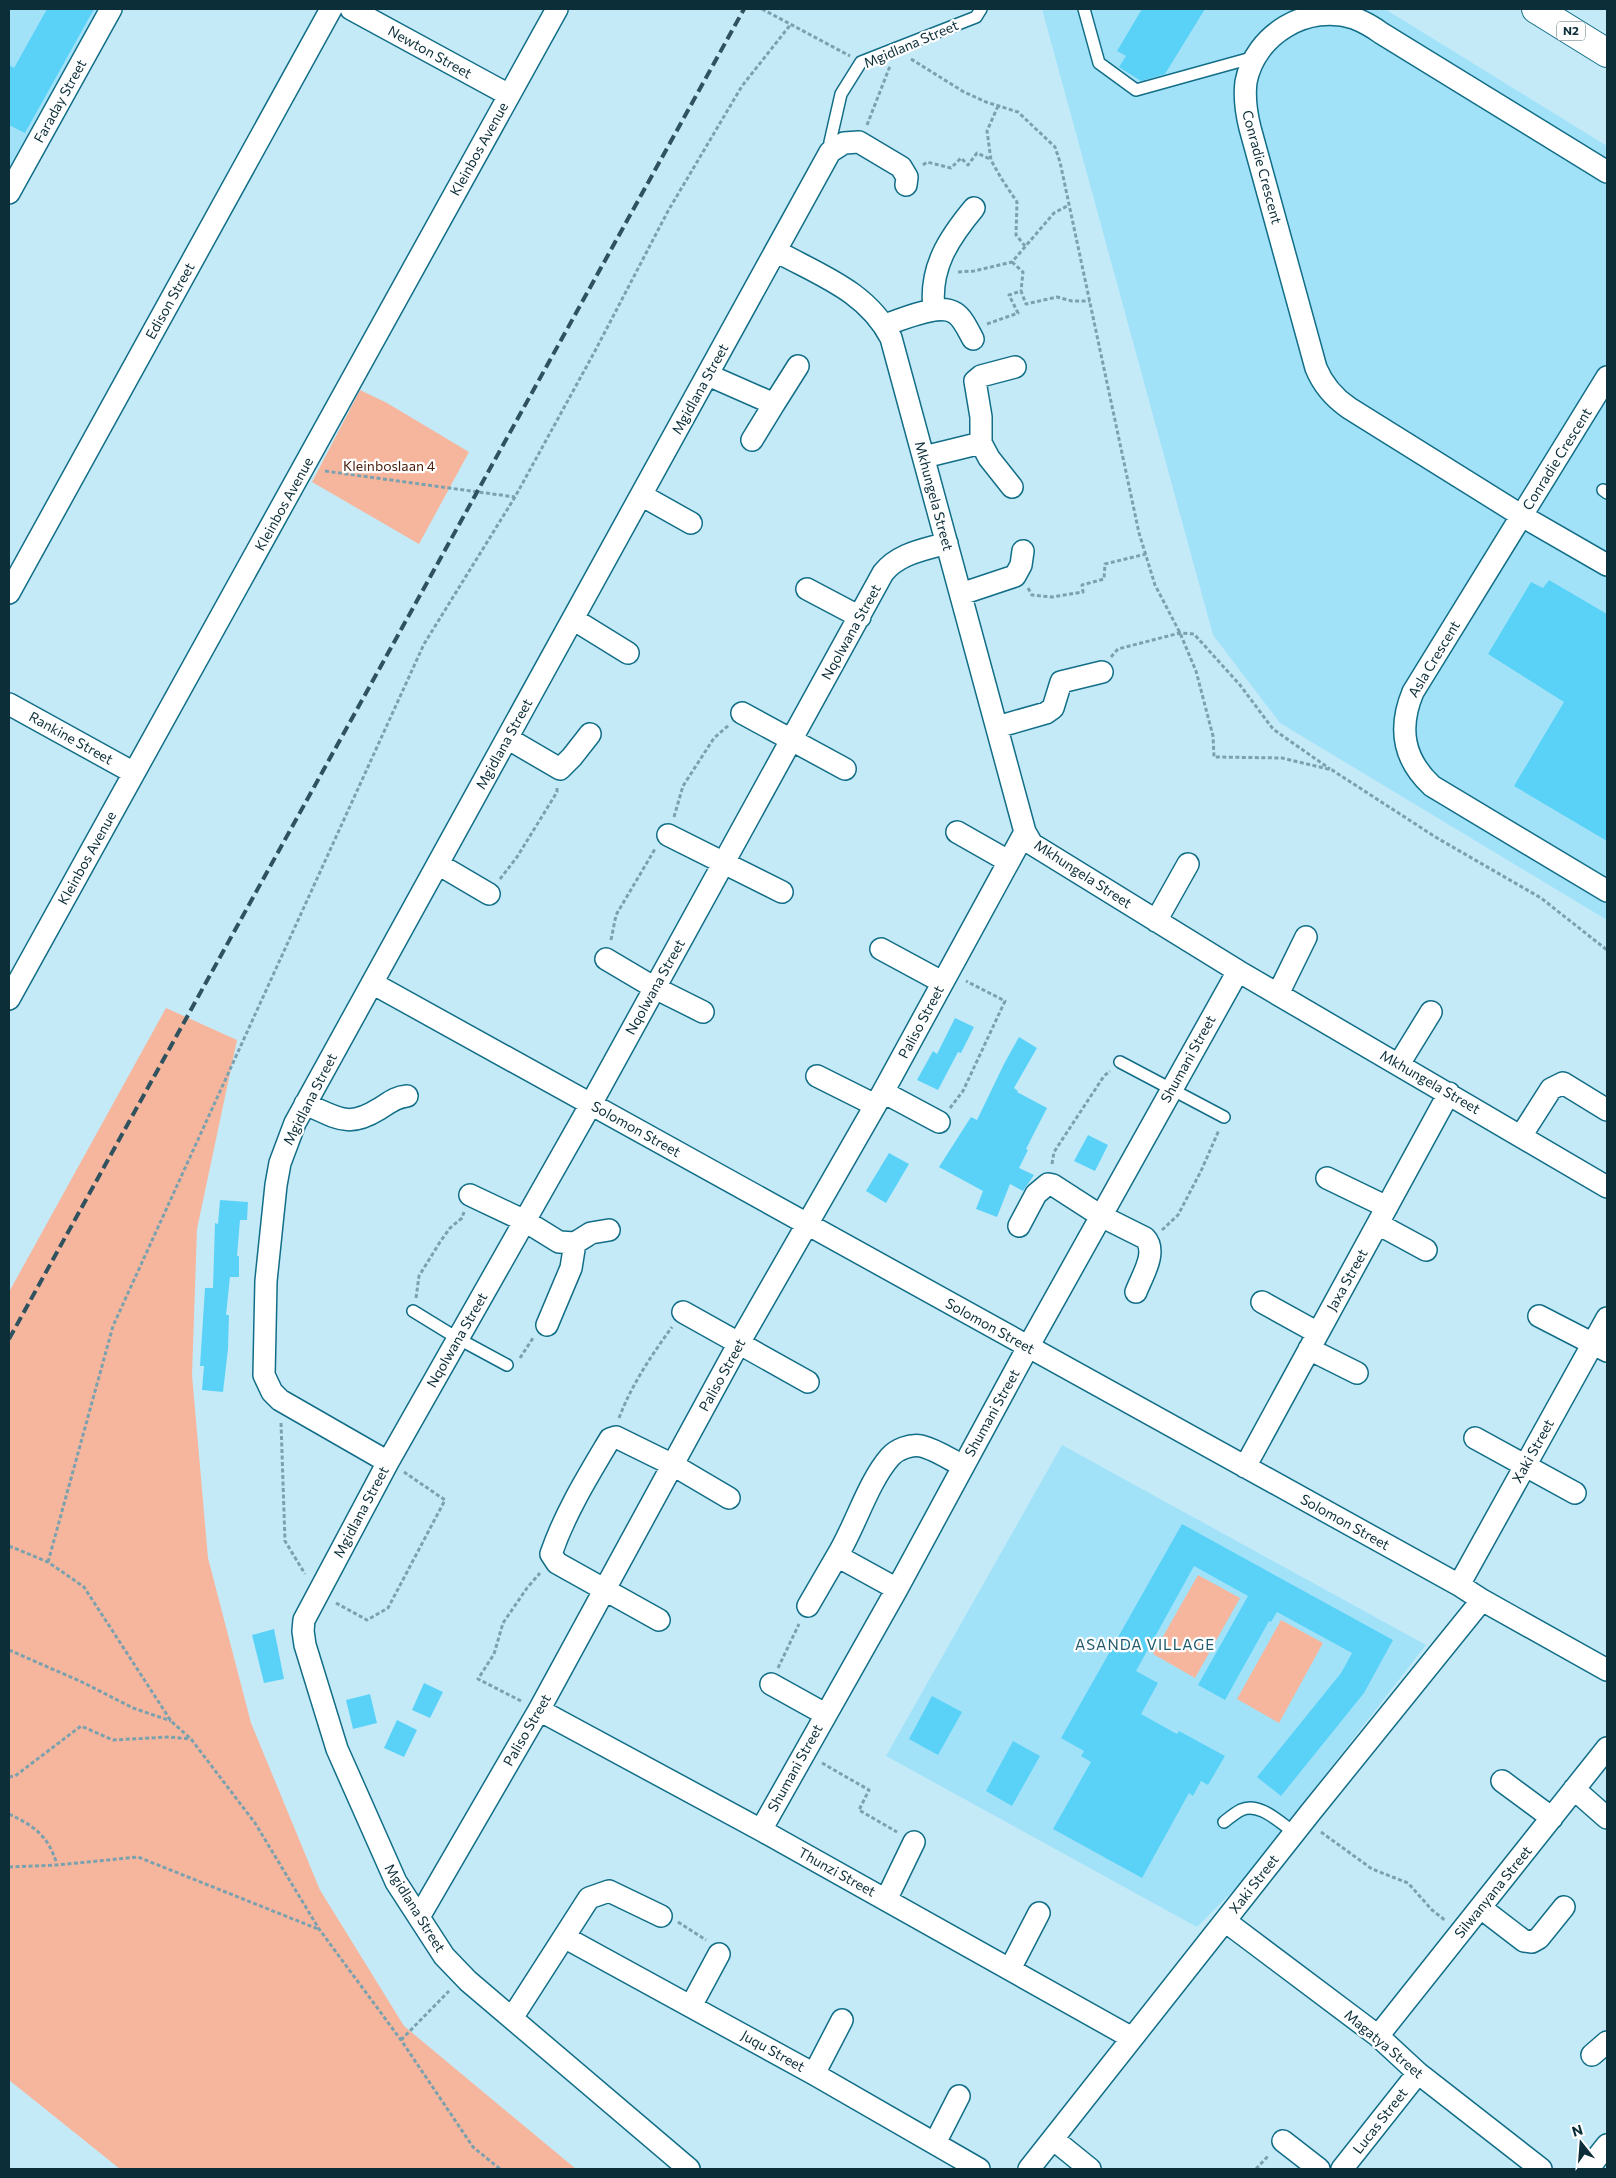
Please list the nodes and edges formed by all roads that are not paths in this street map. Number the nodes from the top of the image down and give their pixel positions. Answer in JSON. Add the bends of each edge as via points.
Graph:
{"nodes":[{"id":1,"x":111,"y":9,"type":"edge"},
{"id":2,"x":331,"y":9,"type":"edge"},
{"id":3,"x":351,"y":9,"type":"edge"},
{"id":4,"x":556,"y":9,"type":"edge"},
{"id":5,"x":981,"y":9,"type":"edge"},
{"id":6,"x":1084,"y":9,"type":"edge"},
{"id":7,"x":1536,"y":9,"type":"edge"},
{"id":8,"x":1346,"y":14,"type":"edge"},
{"id":9,"x":1607,"y":53,"type":"edge"},
{"id":10,"x":1256,"y":57,"type":"junction"},
{"id":11,"x":509,"y":95,"type":"junction"},
{"id":12,"x":830,"y":152,"type":"junction"},
{"id":13,"x":1607,"y":172,"type":"edge"},
{"id":14,"x":906,"y":181,"type":"road end"},
{"id":15,"x":9,"y":193,"type":"edge"},
{"id":16,"x":974,"y":208,"type":"dead end"},
{"id":17,"x":776,"y":251,"type":"junction"},
{"id":18,"x":934,"y":309,"type":"junction"},
{"id":19,"x":884,"y":325,"type":"junction"},
{"id":20,"x":968,"y":330,"type":"road end"},
{"id":21,"x":798,"y":366,"type":"dead end"},
{"id":22,"x":1015,"y":367,"type":"dead end"},
{"id":23,"x":708,"y":375,"type":"junction"},
{"id":24,"x":1607,"y":377,"type":"edge"},
{"id":25,"x":774,"y":404,"type":"junction"},
{"id":26,"x":752,"y":440,"type":"dead end"},
{"id":27,"x":981,"y":443,"type":"junction"},
{"id":28,"x":924,"y":457,"type":"junction"},
{"id":29,"x":1012,"y":487,"type":"dead end"},
{"id":30,"x":641,"y":495,"type":"junction"},
{"id":31,"x":1522,"y":516,"type":"junction"},
{"id":32,"x":691,"y":523,"type":"dead end"},
{"id":33,"x":947,"y":543,"type":"junction"},
{"id":34,"x":1022,"y":551,"type":"dead end"},
{"id":35,"x":1607,"y":565,"type":"edge"},
{"id":36,"x":807,"y":588,"type":"dead end"},
{"id":37,"x":9,"y":593,"type":"edge"},
{"id":38,"x":961,"y":594,"type":"junction"},
{"id":39,"x":860,"y":617,"type":"junction"},
{"id":40,"x":573,"y":619,"type":"junction"},
{"id":41,"x":628,"y":653,"type":"dead end"},
{"id":42,"x":1102,"y":672,"type":"road end"},
{"id":43,"x":9,"y":704,"type":"edge"},
{"id":44,"x":742,"y":713,"type":"road end"},
{"id":45,"x":997,"y":727,"type":"junction"},
{"id":46,"x":590,"y":734,"type":"dead end"},
{"id":47,"x":507,"y":738,"type":"junction"},
{"id":48,"x":792,"y":739,"type":"junction"},
{"id":49,"x":845,"y":769,"type":"dead end"},
{"id":50,"x":134,"y":773,"type":"junction"},
{"id":51,"x":957,"y":832,"type":"dead end"},
{"id":52,"x":1025,"y":832,"type":"junction"},
{"id":53,"x":668,"y":835,"type":"road end"},
{"id":54,"x":1008,"y":861,"type":"junction"},
{"id":55,"x":724,"y":863,"type":"junction"},
{"id":56,"x":438,"y":864,"type":"junction"},
{"id":57,"x":1188,"y":864,"type":"dead end"},
{"id":58,"x":1607,"y":891,"type":"edge"},
{"id":59,"x":782,"y":892,"type":"dead end"},
{"id":60,"x":489,"y":894,"type":"road end"},
{"id":61,"x":1156,"y":921,"type":"junction"},
{"id":62,"x":1306,"y":937,"type":"dead end"},
{"id":63,"x":881,"y":949,"type":"dead end"},
{"id":64,"x":606,"y":959,"type":"road end"},
{"id":65,"x":1238,"y":971,"type":"junction"},
{"id":66,"x":945,"y":977,"type":"junction"},
{"id":67,"x":372,"y":983,"type":"junction"},
{"id":68,"x":655,"y":988,"type":"junction"},
{"id":69,"x":1278,"y":994,"type":"junction"},
{"id":70,"x":9,"y":999,"type":"edge"},
{"id":71,"x":703,"y":1012,"type":"dead end"},
{"id":72,"x":1431,"y":1012,"type":"dead end"},
{"id":73,"x":1120,"y":1062,"type":"road end"},
{"id":74,"x":1399,"y":1064,"type":"junction"},
{"id":75,"x":817,"y":1076,"type":"dead end"},
{"id":76,"x":1172,"y":1089,"type":"junction"},
{"id":77,"x":1449,"y":1093,"type":"junction"},
{"id":78,"x":408,"y":1096,"type":"dead end"},
{"id":79,"x":879,"y":1099,"type":"junction"},
{"id":80,"x":305,"y":1104,"type":"junction"},
{"id":81,"x":591,"y":1104,"type":"junction"},
{"id":82,"x":1607,"y":1110,"type":"edge"},
{"id":83,"x":1224,"y":1117,"type":"road end"},
{"id":84,"x":939,"y":1122,"type":"road end"},
{"id":85,"x":1521,"y":1136,"type":"junction"},
{"id":86,"x":1327,"y":1178,"type":"dead end"},
{"id":87,"x":1607,"y":1187,"type":"edge"},
{"id":88,"x":470,"y":1195,"type":"road end"},
{"id":89,"x":1382,"y":1215,"type":"junction"},
{"id":90,"x":1101,"y":1216,"type":"junction"},
{"id":91,"x":524,"y":1221,"type":"junction"},
{"id":92,"x":807,"y":1224,"type":"junction"},
{"id":93,"x":1019,"y":1226,"type":"dead end"},
{"id":94,"x":609,"y":1230,"type":"dead end"},
{"id":95,"x":575,"y":1243,"type":"junction"},
{"id":96,"x":1426,"y":1250,"type":"dead end"},
{"id":97,"x":1136,"y":1292,"type":"dead end"},
{"id":98,"x":1262,"y":1302,"type":"dead end"},
{"id":99,"x":413,"y":1311,"type":"road end"},
{"id":100,"x":684,"y":1312,"type":"road end"},
{"id":101,"x":1539,"y":1316,"type":"dead end"},
{"id":102,"x":1607,"y":1318,"type":"edge"},
{"id":103,"x":547,"y":1325,"type":"road end"},
{"id":104,"x":457,"y":1338,"type":"junction"},
{"id":105,"x":1314,"y":1341,"type":"junction"},
{"id":106,"x":739,"y":1344,"type":"junction"},
{"id":107,"x":1028,"y":1347,"type":"junction"},
{"id":108,"x":1600,"y":1347,"type":"edge"},
{"id":109,"x":507,"y":1365,"type":"road end"},
{"id":110,"x":1357,"y":1373,"type":"dead end"},
{"id":111,"x":808,"y":1382,"type":"dead end"},
{"id":112,"x":1475,"y":1438,"type":"dead end"},
{"id":113,"x":388,"y":1462,"type":"junction"},
{"id":114,"x":673,"y":1465,"type":"junction"},
{"id":115,"x":963,"y":1466,"type":"junction"},
{"id":116,"x":1526,"y":1466,"type":"junction"},
{"id":117,"x":1245,"y":1467,"type":"junction"},
{"id":118,"x":1574,"y":1493,"type":"dead end"},
{"id":119,"x":729,"y":1498,"type":"dead end"},
{"id":120,"x":837,"y":1556,"type":"junction"},
{"id":121,"x":1459,"y":1585,"type":"junction"},
{"id":122,"x":897,"y":1589,"type":"junction"},
{"id":123,"x":605,"y":1590,"type":"junction"},
{"id":124,"x":1482,"y":1600,"type":"junction"},
{"id":125,"x":808,"y":1606,"type":"road end"},
{"id":126,"x":660,"y":1620,"type":"dead end"},
{"id":127,"x":1607,"y":1670,"type":"edge"},
{"id":128,"x":771,"y":1684,"type":"road end"},
{"id":129,"x":539,"y":1710,"type":"junction"},
{"id":130,"x":825,"y":1714,"type":"junction"},
{"id":131,"x":1607,"y":1748,"type":"edge"},
{"id":132,"x":1502,"y":1781,"type":"dead end"},
{"id":133,"x":1574,"y":1790,"type":"junction"},
{"id":134,"x":1552,"y":1818,"type":"junction"},
{"id":135,"x":1607,"y":1818,"type":"edge"},
{"id":136,"x":1224,"y":1822,"type":"dead end"},
{"id":137,"x":761,"y":1830,"type":"junction"},
{"id":138,"x":1305,"y":1831,"type":"junction"},
{"id":139,"x":914,"y":1842,"type":"road end"},
{"id":140,"x":886,"y":1900,"type":"junction"},
{"id":141,"x":1564,"y":1907,"type":"dead end"},
{"id":142,"x":1481,"y":1908,"type":"junction"},
{"id":143,"x":1038,"y":1913,"type":"dead end"},
{"id":144,"x":661,"y":1916,"type":"road end"},
{"id":145,"x":419,"y":1917,"type":"junction"},
{"id":146,"x":1225,"y":1921,"type":"junction"},
{"id":147,"x":564,"y":1936,"type":"junction"},
{"id":148,"x":720,"y":1954,"type":"road end"},
{"id":149,"x":1010,"y":1969,"type":"junction"},
{"id":150,"x":691,"y":2006,"type":"junction"},
{"id":151,"x":512,"y":2018,"type":"junction"},
{"id":152,"x":842,"y":2020,"type":"dead end"},
{"id":153,"x":1378,"y":2036,"type":"junction"},
{"id":154,"x":1132,"y":2038,"type":"junction"},
{"id":155,"x":1418,"y":2073,"type":"junction"},
{"id":156,"x":814,"y":2074,"type":"junction"},
{"id":157,"x":959,"y":2096,"type":"dead end"},
{"id":158,"x":1053,"y":2139,"type":"junction"},
{"id":159,"x":1283,"y":2141,"type":"dead end"},
{"id":160,"x":935,"y":2143,"type":"junction"},
{"id":161,"x":1607,"y":2144,"type":"edge"},
{"id":162,"x":689,"y":2169,"type":"edge"},
{"id":163,"x":979,"y":2169,"type":"edge"},
{"id":164,"x":1029,"y":2169,"type":"edge"},
{"id":165,"x":1090,"y":2169,"type":"edge"},
{"id":166,"x":1319,"y":2169,"type":"edge"},
{"id":167,"x":1342,"y":2169,"type":"edge"},
{"id":168,"x":1541,"y":2169,"type":"edge"},
{"id":169,"x":1588,"y":2169,"type":"edge"}],
"edges":[{"from":1,"to":15,"type":"street","name":"Faraday Street"},
{"from":2,"to":37,"type":"street","name":"Edison Street"},
{"from":3,"to":11,"type":"street","name":"Newton Street"},
{"from":4,"to":11,"type":"street","name":"Kleinbos Avenue"},
{"from":5,"to":12,"type":"lane","name":"Mgidlana Street","via":[[976,17],[861,62],[841,94]]},
{"from":6,"to":10,"type":"lane","via":[[1099,63],[1136,90]]},
{"from":7,"to":9,"type":"highway","number":"N2"},
{"from":8,"to":10,"type":"street","name":"Conradie Crescent","via":[[1298,20],[1274,34]]},
{"from":8,"to":13,"type":"street","name":"Conradie Crescent","via":[[1382,32]]},
{"from":10,"to":31,"type":"street","name":"Conradie Crescent","via":[[1247,81],[1246,112],[1316,368],[1324,384],[1349,408]]},
{"from":11,"to":50,"type":"street","name":"Kleinbos Avenue"},
{"from":12,"to":14,"type":"street","via":[[844,143],[859,142],[901,167]]},
{"from":12,"to":17,"type":"street","name":"Mgidlana Street"},
{"from":16,"to":18,"type":"street","via":[[948,242],[934,288]]},
{"from":17,"to":19,"type":"street","name":"Mkhungela Street","via":[[855,295]]},
{"from":17,"to":23,"type":"street","name":"Mgidlana Street"},
{"from":18,"to":19,"type":"street"},
{"from":18,"to":20,"type":"street","via":[[946,308],[957,314]]},
{"from":19,"to":28,"type":"street","name":"Mkhungela Street","via":[[895,351]]},
{"from":21,"to":25,"type":"street"},
{"from":22,"to":27,"type":"street","via":[[981,376],[975,381],[981,417]]},
{"from":23,"to":25,"type":"street"},
{"from":23,"to":30,"type":"street","name":"Mgidlana Street"},
{"from":24,"to":31,"type":"street","name":"Conradie Crescent"},
{"from":25,"to":26,"type":"street"},
{"from":27,"to":28,"type":"street"},
{"from":27,"to":29,"type":"street"},
{"from":28,"to":33,"type":"street","name":"Mkhungela Street"},
{"from":30,"to":32,"type":"street"},
{"from":30,"to":40,"type":"street","name":"Mgidlana Street"},
{"from":31,"to":35,"type":"street","name":"Conradie Crescent"},
{"from":31,"to":58,"type":"street","name":"Asla Crescent","via":[[1413,692],[1404,719],[1407,748],[1416,769],[1432,786]]},
{"from":33,"to":38,"type":"street","name":"Mkhungela Street"},
{"from":33,"to":39,"type":"street","name":"Nqolwana Street","via":[[895,560],[883,573]]},
{"from":34,"to":38,"type":"street","via":[[1018,573],[1011,578]]},
{"from":36,"to":39,"type":"street"},
{"from":38,"to":45,"type":"street","name":"Mkhungela Street"},
{"from":39,"to":48,"type":"street","name":"Nqolwana Street"},
{"from":40,"to":41,"type":"street"},
{"from":40,"to":47,"type":"street","name":"Mgidlana Street"},
{"from":42,"to":45,"type":"street","via":[[1061,682],[1053,708],[1046,713]]},
{"from":43,"to":50,"type":"street","name":"Rankine Street"},
{"from":44,"to":48,"type":"street"},
{"from":45,"to":52,"type":"street","name":"Mkhungela Street"},
{"from":46,"to":47,"type":"street","via":[[563,767],[557,769]]},
{"from":47,"to":56,"type":"street","name":"Mgidlana Street"},
{"from":48,"to":49,"type":"street"},
{"from":48,"to":55,"type":"street","name":"Nqolwana Street"},
{"from":50,"to":70,"type":"street","name":"Kleinbos Avenue"},
{"from":51,"to":54,"type":"street"},
{"from":52,"to":54,"type":"street","name":"Paliso Street"},
{"from":52,"to":61,"type":"street","name":"Mkhungela Street","via":[[1032,844]]},
{"from":53,"to":55,"type":"street"},
{"from":54,"to":66,"type":"street","name":"Paliso Street"},
{"from":55,"to":59,"type":"street"},
{"from":55,"to":68,"type":"street","name":"Nqolwana Street"},
{"from":56,"to":60,"type":"street"},
{"from":56,"to":67,"type":"street","name":"Mgidlana Street"},
{"from":57,"to":61,"type":"street"},
{"from":61,"to":65,"type":"street","name":"Mkhungela Street"},
{"from":62,"to":69,"type":"street"},
{"from":63,"to":66,"type":"street"},
{"from":64,"to":68,"type":"street"},
{"from":65,"to":69,"type":"street","name":"Mkhungela Street"},
{"from":65,"to":76,"type":"street","name":"Shumani Street"},
{"from":66,"to":79,"type":"street","name":"Paliso Street"},
{"from":67,"to":80,"type":"street","name":"Mgidlana Street"},
{"from":67,"to":81,"type":"street","name":"Solomon Street"},
{"from":68,"to":71,"type":"street"},
{"from":68,"to":81,"type":"street","name":"Nqolwana Street"},
{"from":69,"to":74,"type":"street","name":"Mkhungela Street"},
{"from":72,"to":74,"type":"street"},
{"from":73,"to":76,"type":"lane"},
{"from":74,"to":77,"type":"street","name":"Mkhungela Street"},
{"from":75,"to":79,"type":"street"},
{"from":76,"to":83,"type":"lane"},
{"from":76,"to":90,"type":"street","name":"Shumani Street"},
{"from":77,"to":85,"type":"street","name":"Mkhungela Street"},
{"from":77,"to":89,"type":"street","name":"Jaxa Street"},
{"from":78,"to":80,"type":"street","via":[[391,1100],[365,1118],[352,1121]]},
{"from":79,"to":84,"type":"street"},
{"from":79,"to":92,"type":"street","name":"Paliso Street"},
{"from":80,"to":113,"type":"street","name":"Mgidlana Street","via":[[285,1147],[276,1185],[266,1281],[264,1375],[280,1400]]},
{"from":81,"to":91,"type":"street","name":"Nqolwana Street"},
{"from":81,"to":92,"type":"street","name":"Solomon Street"},
{"from":82,"to":85,"type":"street","via":[[1563,1083],[1552,1090]]},
{"from":85,"to":87,"type":"street","name":"Mkhungela Street"},
{"from":86,"to":89,"type":"street"},
{"from":88,"to":91,"type":"street"},
{"from":89,"to":96,"type":"street"},
{"from":89,"to":105,"type":"street","name":"Jaxa Street"},
{"from":90,"to":93,"type":"street","via":[[1048,1184],[1036,1194]]},
{"from":90,"to":97,"type":"street","via":[[1148,1242],[1151,1252]]},
{"from":90,"to":107,"type":"street","name":"Shumani Street"},
{"from":91,"to":95,"type":"street","via":[[559,1242]]},
{"from":91,"to":104,"type":"street","name":"Nqolwana Street"},
{"from":92,"to":106,"type":"street","name":"Paliso Street"},
{"from":92,"to":107,"type":"street","name":"Solomon Street"},
{"from":94,"to":95,"type":"street","via":[[591,1232]]},
{"from":95,"to":103,"type":"street","via":[[571,1268]]},
{"from":98,"to":105,"type":"street"},
{"from":99,"to":104,"type":"lane"},
{"from":100,"to":106,"type":"street"},
{"from":101,"to":108,"type":"street"},
{"from":102,"to":108,"type":"street","name":"Xaki Street"},
{"from":104,"to":109,"type":"lane"},
{"from":104,"to":113,"type":"street","name":"Nqolwana Street"},
{"from":105,"to":110,"type":"street"},
{"from":105,"to":117,"type":"street","name":"Jaxa Street"},
{"from":106,"to":111,"type":"street"},
{"from":106,"to":114,"type":"street","name":"Paliso Street"},
{"from":107,"to":115,"type":"street","name":"Shumani Street"},
{"from":107,"to":117,"type":"street","name":"Solomon Street"},
{"from":108,"to":116,"type":"street","name":"Xaki Street"},
{"from":112,"to":116,"type":"street"},
{"from":113,"to":145,"type":"street","name":"Mgidlana Street","via":[[310,1607],[303,1631],[337,1749],[396,1882]]},
{"from":114,"to":119,"type":"street"},
{"from":114,"to":123,"type":"street","name":"Paliso Street"},
{"from":114,"to":123,"type":"street","via":[[612,1437],[582,1486],[551,1554],[553,1559]]},
{"from":115,"to":120,"type":"street","via":[[923,1446],[913,1446],[890,1456]]},
{"from":115,"to":122,"type":"street","name":"Shumani Street"},
{"from":116,"to":118,"type":"street"},
{"from":116,"to":121,"type":"street","name":"Xaki Street"},
{"from":117,"to":121,"type":"street","name":"Solomon Street"},
{"from":120,"to":122,"type":"street"},
{"from":120,"to":125,"type":"street"},
{"from":121,"to":124,"type":"street","name":"Solomon Street"},
{"from":122,"to":130,"type":"street","name":"Shumani Street"},
{"from":123,"to":126,"type":"street"},
{"from":123,"to":129,"type":"street","name":"Paliso Street"},
{"from":124,"to":127,"type":"street","name":"Solomon Street"},
{"from":124,"to":138,"type":"street","name":"Xaki Street"},
{"from":128,"to":130,"type":"street"},
{"from":129,"to":137,"type":"street","name":"Thunzi Street"},
{"from":129,"to":145,"type":"street","name":"Paliso Street"},
{"from":130,"to":137,"type":"street","name":"Shumani Street"},
{"from":131,"to":133,"type":"street","name":"Silwanyana Street"},
{"from":132,"to":134,"type":"street"},
{"from":133,"to":134,"type":"street","name":"Silwanyana Street"},
{"from":133,"to":135,"type":"street"},
{"from":134,"to":142,"type":"street","name":"Silwanyana Street"},
{"from":136,"to":138,"type":"lane","via":[[1241,1810],[1251,1808]]},
{"from":137,"to":140,"type":"street","name":"Thunzi Street"},
{"from":138,"to":146,"type":"street","name":"Xaki Street"},
{"from":139,"to":140,"type":"street"},
{"from":140,"to":149,"type":"street","name":"Thunzi Street"},
{"from":141,"to":142,"type":"street","via":[[1532,1942],[1524,1941]]},
{"from":142,"to":153,"type":"street","name":"Silwanyana Street"},
{"from":143,"to":149,"type":"street"},
{"from":144,"to":147,"type":"street","via":[[609,1891],[589,1898]]},
{"from":145,"to":151,"type":"street","name":"Mgidlana Street","via":[[444,1956]]},
{"from":146,"to":153,"type":"street","name":"Magatya Street"},
{"from":146,"to":154,"type":"street","name":"Xaki Street"},
{"from":147,"to":150,"type":"street","name":"Juqu Street"},
{"from":147,"to":151,"type":"street"},
{"from":148,"to":150,"type":"street"},
{"from":149,"to":154,"type":"street","name":"Thunzi Street"},
{"from":150,"to":156,"type":"street","name":"Juqu Street"},
{"from":151,"to":162,"type":"street","name":"Mgidlana Street"},
{"from":152,"to":156,"type":"street"},
{"from":153,"to":155,"type":"street","name":"Magatya Street"},
{"from":154,"to":158,"type":"street","name":"Xaki Street"},
{"from":155,"to":167,"type":"street","name":"Lucas Street"},
{"from":155,"to":168,"type":"street","name":"Magatya Street"},
{"from":156,"to":160,"type":"street","name":"Juqu Street"},
{"from":157,"to":160,"type":"street"},
{"from":158,"to":164,"type":"street","name":"Xaki Street"},
{"from":158,"to":165,"type":"street"},
{"from":159,"to":166,"type":"street"},
{"from":160,"to":163,"type":"street","name":"Juqu Street"},
{"from":161,"to":169,"type":"street"}]}
